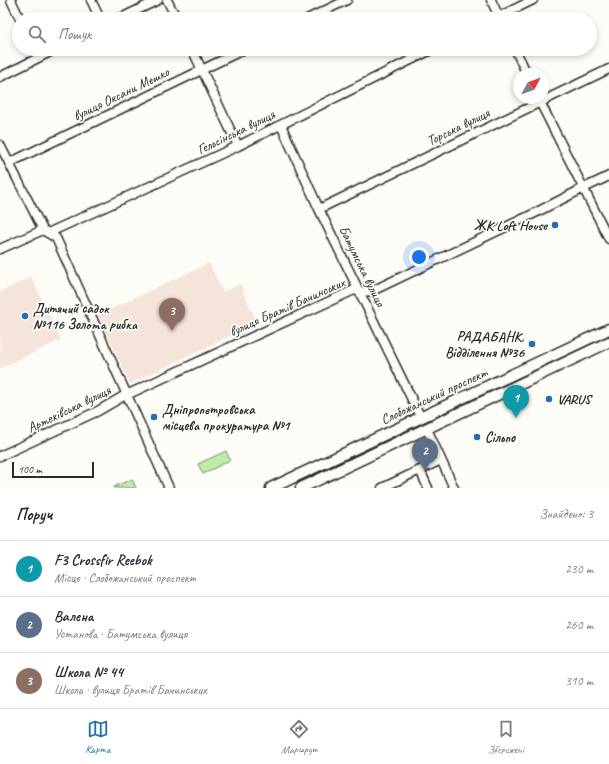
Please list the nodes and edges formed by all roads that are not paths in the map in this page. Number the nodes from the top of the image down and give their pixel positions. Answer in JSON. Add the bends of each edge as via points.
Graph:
{"nodes":[{"id":1,"x":11,"y":0,"type":"edge"},
{"id":2,"x":90,"y":0,"type":"edge"},
{"id":3,"x":158,"y":0,"type":"edge"},
{"id":4,"x":167,"y":0,"type":"edge"},
{"id":5,"x":347,"y":0,"type":"edge"},
{"id":6,"x":491,"y":0,"type":"edge"},
{"id":7,"x":533,"y":0,"type":"edge"},
{"id":8,"x":17,"y":12,"type":"edge"},
{"id":9,"x":96,"y":12,"type":"edge"},
{"id":10,"x":133,"y":12,"type":"edge"},
{"id":11,"x":173,"y":12,"type":"edge"},
{"id":12,"x":322,"y":12,"type":"edge"},
{"id":13,"x":496,"y":12,"type":"edge"},
{"id":14,"x":510,"y":12,"type":"edge"},
{"id":15,"x":43,"y":56,"type":"edge"},
{"id":16,"x":196,"y":56,"type":"edge"},
{"id":17,"x":230,"y":56,"type":"edge"},
{"id":18,"x":419,"y":56,"type":"edge"},
{"id":19,"x":518,"y":56,"type":"edge"},
{"id":20,"x":39,"y":58,"type":"joint"},
{"id":21,"x":524,"y":68,"type":"edge"},
{"id":22,"x":202,"y":69,"type":"junction"},
{"id":23,"x":609,"y":69,"type":"edge"},
{"id":24,"x":0,"y":77,"type":"edge"},
{"id":25,"x":549,"y":96,"type":"edge"},
{"id":26,"x":531,"y":104,"type":"edge"},
{"id":27,"x":541,"y":104,"type":"edge"},
{"id":28,"x":281,"y":125,"type":"junction"},
{"id":29,"x":0,"y":145,"type":"edge"},
{"id":30,"x":238,"y":146,"type":"junction"},
{"id":31,"x":9,"y":163,"type":"junction"},
{"id":32,"x":609,"y":176,"type":"edge"},
{"id":33,"x":584,"y":188,"type":"junction"},
{"id":34,"x":319,"y":209,"type":"junction"},
{"id":35,"x":46,"y":232,"type":"junction"},
{"id":36,"x":609,"y":239,"type":"edge"},
{"id":37,"x":0,"y":249,"type":"edge"},
{"id":38,"x":360,"y":292,"type":"junction"},
{"id":39,"x":609,"y":329,"type":"edge"},
{"id":40,"x":609,"y":342,"type":"edge"},
{"id":41,"x":127,"y":395,"type":"junction"},
{"id":42,"x":421,"y":418,"type":"junction"},
{"id":43,"x":427,"y":429,"type":"junction"},
{"id":44,"x":0,"y":456,"type":"edge"},
{"id":45,"x":441,"y":460,"type":"junction"},
{"id":46,"x":420,"y":470,"type":"junction"},
{"id":47,"x":169,"y":488,"type":"edge"},
{"id":48,"x":271,"y":488,"type":"edge"},
{"id":49,"x":301,"y":488,"type":"edge"},
{"id":50,"x":382,"y":488,"type":"edge"},
{"id":51,"x":428,"y":488,"type":"edge"},
{"id":52,"x":454,"y":488,"type":"edge"}],
"edges":[{"from":1,"to":8,"type":"street"},
{"from":2,"to":9,"type":"street"},
{"from":3,"to":10,"type":"street"},
{"from":4,"to":11,"type":"street"},
{"from":5,"to":12,"type":"street"},
{"from":6,"to":13,"type":"street"},
{"from":7,"to":14,"type":"street"},
{"from":15,"to":20,"type":"street"},
{"from":16,"to":22,"type":"street"},
{"from":17,"to":22,"type":"street","name":"вулиця Оксани Мешко"},
{"from":18,"to":28,"type":"street","name":"Гельсінська вулиця"},
{"from":19,"to":21,"type":"street"},
{"from":20,"to":24,"type":"street"},
{"from":22,"to":30,"type":"street"},
{"from":22,"to":31,"type":"street","name":"вулиця Оксани Мешко"},
{"from":23,"to":25,"type":"street","name":"Торська вулиця"},
{"from":26,"to":34,"type":"street","name":"Торська вулиця"},
{"from":27,"to":33,"type":"street"},
{"from":28,"to":30,"type":"street","name":"Гельсінська вулиця"},
{"from":28,"to":34,"type":"street","name":"Батумська вулиця"},
{"from":29,"to":31,"type":"street"},
{"from":30,"to":35,"type":"street","name":"Гельсінська вулиця"},
{"from":31,"to":35,"type":"street"},
{"from":32,"to":33,"type":"street","name":"вулиця Братів Бачинських"},
{"from":33,"to":36,"type":"street"},
{"from":33,"to":38,"type":"street","name":"вулиця Братів Бачинських","via":[[372,290]]},
{"from":34,"to":38,"type":"street","name":"Батумська вулиця"},
{"from":35,"to":37,"type":"street","name":"Гельсінська вулиця"},
{"from":35,"to":41,"type":"street","via":[[56,238]]},
{"from":38,"to":41,"type":"street","name":"вулиця Братів Бачинських","via":[[354,290]]},
{"from":38,"to":42,"type":"street","name":"Батумська вулиця"},
{"from":39,"to":42,"type":"main road","name":"Слобожанський проспект"},
{"from":40,"to":43,"type":"main road","name":"Слобожанський проспект"},
{"from":41,"to":44,"type":"street","name":"Артеківська вулиця"},
{"from":41,"to":47,"type":"street"},
{"from":42,"to":48,"type":"main road","name":"Слобожанський проспект"},
{"from":43,"to":45,"type":"street"},
{"from":43,"to":49,"type":"main road","name":"Слобожанський проспект"},
{"from":45,"to":46,"type":"street"},
{"from":45,"to":52,"type":"street"},
{"from":46,"to":50,"type":"street"},
{"from":46,"to":51,"type":"street"}]}
